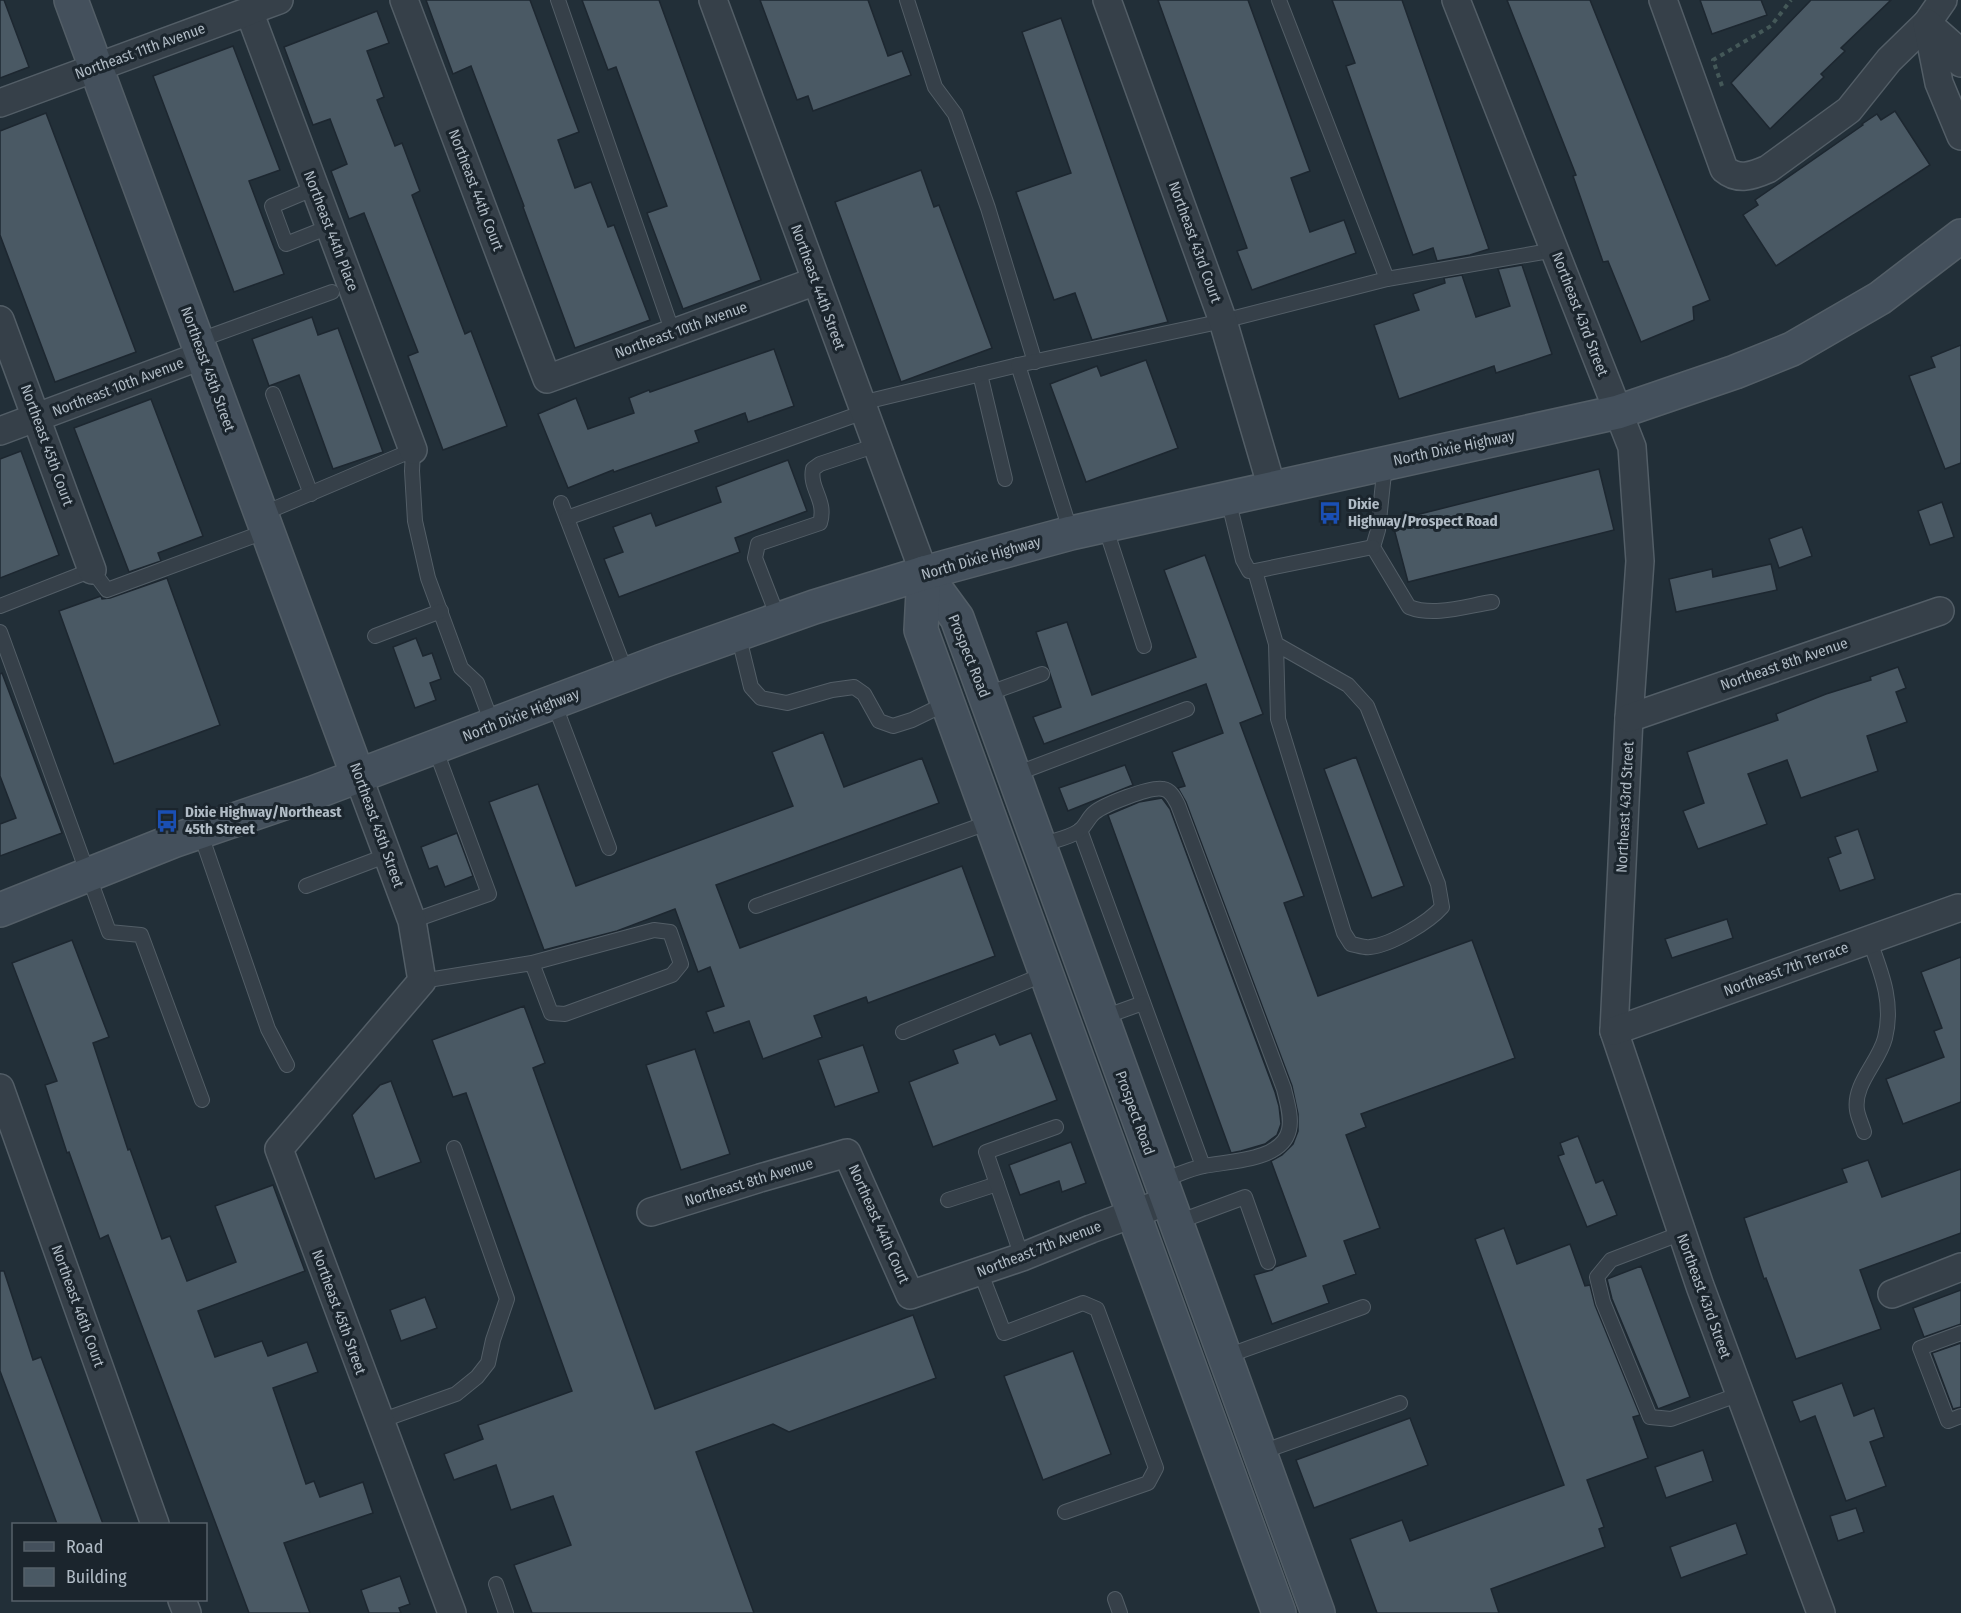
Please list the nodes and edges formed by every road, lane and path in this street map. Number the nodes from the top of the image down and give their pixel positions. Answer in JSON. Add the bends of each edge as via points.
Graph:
{"nodes":[{"id":1,"x":71,"y":0,"type":"edge"},
{"id":2,"x":279,"y":0,"type":"edge"},
{"id":3,"x":404,"y":0,"type":"edge"},
{"id":4,"x":558,"y":0,"type":"edge"},
{"id":5,"x":713,"y":0,"type":"edge"},
{"id":6,"x":907,"y":0,"type":"edge"},
{"id":7,"x":1107,"y":0,"type":"edge"},
{"id":8,"x":1280,"y":0,"type":"edge"},
{"id":9,"x":1456,"y":0,"type":"edge"},
{"id":10,"x":1663,"y":0,"type":"edge"},
{"id":11,"x":1791,"y":0,"type":"edge"},
{"id":12,"x":1943,"y":0,"type":"edge"},
{"id":13,"x":249,"y":11,"type":"junction"},
{"id":14,"x":1924,"y":12,"type":"edge"},
{"id":15,"x":1961,"y":63,"type":"edge"},
{"id":16,"x":96,"y":68,"type":"junction"},
{"id":17,"x":1724,"y":91,"type":"dead end"},
{"id":18,"x":0,"y":103,"type":"edge"},
{"id":19,"x":1961,"y":136,"type":"edge"},
{"id":20,"x":315,"y":188,"type":"junction"},
{"id":21,"x":329,"y":227,"type":"junction"},
{"id":22,"x":1961,"y":236,"type":"edge"},
{"id":23,"x":1555,"y":250,"type":"junction"},
{"id":24,"x":1387,"y":279,"type":"junction"},
{"id":25,"x":816,"y":280,"type":"junction"},
{"id":26,"x":332,"y":292,"type":"dead end"},
{"id":27,"x":0,"y":320,"type":"edge"},
{"id":28,"x":1223,"y":321,"type":"junction"},
{"id":29,"x":673,"y":333,"type":"junction"},
{"id":30,"x":200,"y":348,"type":"junction"},
{"id":31,"x":1035,"y":362,"type":"junction"},
{"id":32,"x":1018,"y":365,"type":"junction"},
{"id":33,"x":980,"y":374,"type":"junction"},
{"id":34,"x":547,"y":379,"type":"joint"},
{"id":35,"x":273,"y":394,"type":"dead end"},
{"id":36,"x":863,"y":408,"type":"junction"},
{"id":37,"x":1618,"y":412,"type":"junction"},
{"id":38,"x":37,"y":418,"type":"junction"},
{"id":39,"x":0,"y":431,"type":"edge"},
{"id":40,"x":877,"y":445,"type":"junction"},
{"id":41,"x":413,"y":450,"type":"junction"},
{"id":42,"x":1385,"y":463,"type":"junction"},
{"id":43,"x":1005,"y":479,"type":"dead end"},
{"id":44,"x":1272,"y":488,"type":"junction"},
{"id":45,"x":311,"y":494,"type":"junction"},
{"id":46,"x":1228,"y":498,"type":"junction"},
{"id":47,"x":561,"y":503,"type":"dead end"},
{"id":48,"x":567,"y":518,"type":"junction"},
{"id":49,"x":265,"y":523,"type":"junction"},
{"id":50,"x":1105,"y":526,"type":"junction"},
{"id":51,"x":1071,"y":533,"type":"junction"},
{"id":52,"x":1373,"y":547,"type":"junction"},
{"id":53,"x":92,"y":570,"type":"junction"},
{"id":54,"x":1255,"y":571,"type":"junction"},
{"id":55,"x":924,"y":573,"type":"junction"},
{"id":56,"x":1492,"y":602,"type":"dead end"},
{"id":57,"x":0,"y":606,"type":"edge"},
{"id":58,"x":441,"y":611,"type":"junction"},
{"id":59,"x":1940,"y":611,"type":"dead end"},
{"id":60,"x":778,"y":620,"type":"junction"},
{"id":61,"x":0,"y":632,"type":"edge"},
{"id":62,"x":738,"y":634,"type":"junction"},
{"id":63,"x":375,"y":636,"type":"dead end"},
{"id":64,"x":1276,"y":644,"type":"junction"},
{"id":65,"x":1144,"y":646,"type":"dead end"},
{"id":66,"x":1042,"y":674,"type":"dead end"},
{"id":67,"x":627,"y":675,"type":"junction"},
{"id":68,"x":984,"y":695,"type":"junction"},
{"id":69,"x":554,"y":703,"type":"junction"},
{"id":70,"x":947,"y":704,"type":"junction"},
{"id":71,"x":1187,"y":709,"type":"dead end"},
{"id":72,"x":1629,"y":718,"type":"junction"},
{"id":73,"x":494,"y":726,"type":"junction"},
{"id":74,"x":435,"y":748,"type":"junction"},
{"id":75,"x":1013,"y":775,"type":"junction"},
{"id":76,"x":358,"y":776,"type":"junction"},
{"id":77,"x":990,"y":822,"type":"junction"},
{"id":78,"x":1080,"y":830,"type":"junction"},
{"id":79,"x":200,"y":832,"type":"junction"},
{"id":80,"x":1038,"y":845,"type":"junction"},
{"id":81,"x":609,"y":849,"type":"dead end"},
{"id":82,"x":388,"y":855,"type":"junction"},
{"id":83,"x":88,"y":875,"type":"junction"},
{"id":84,"x":306,"y":886,"type":"dead end"},
{"id":85,"x":756,"y":906,"type":"dead end"},
{"id":86,"x":1958,"y":908,"type":"dead end"},
{"id":87,"x":0,"y":910,"type":"edge"},
{"id":88,"x":412,"y":921,"type":"junction"},
{"id":89,"x":1869,"y":939,"type":"junction"},
{"id":90,"x":532,"y":963,"type":"junction"},
{"id":91,"x":1045,"y":974,"type":"junction"},
{"id":92,"x":422,"y":981,"type":"junction"},
{"id":93,"x":1143,"y":1003,"type":"junction"},
{"id":94,"x":1101,"y":1018,"type":"junction"},
{"id":95,"x":1614,"y":1031,"type":"junction"},
{"id":96,"x":903,"y":1032,"type":"dead end"},
{"id":97,"x":286,"y":1065,"type":"dead end"},
{"id":98,"x":0,"y":1088,"type":"edge"},
{"id":99,"x":202,"y":1100,"type":"dead end"},
{"id":100,"x":1056,"y":1127,"type":"dead end"},
{"id":101,"x":1864,"y":1132,"type":"dead end"},
{"id":102,"x":454,"y":1148,"type":"dead end"},
{"id":103,"x":848,"y":1153,"type":"joint"},
{"id":104,"x":1203,"y":1166,"type":"junction"},
{"id":105,"x":997,"y":1184,"type":"junction"},
{"id":106,"x":948,"y":1200,"type":"dead end"},
{"id":107,"x":1168,"y":1202,"type":"junction"},
{"id":108,"x":651,"y":1212,"type":"dead end"},
{"id":109,"x":1133,"y":1214,"type":"junction"},
{"id":110,"x":1682,"y":1233,"type":"junction"},
{"id":111,"x":1023,"y":1257,"type":"junction"},
{"id":112,"x":1268,"y":1262,"type":"dead end"},
{"id":113,"x":1961,"y":1267,"type":"edge"},
{"id":114,"x":980,"y":1271,"type":"junction"},
{"id":115,"x":1892,"y":1294,"type":"dead end"},
{"id":116,"x":910,"y":1295,"type":"joint"},
{"id":117,"x":1363,"y":1307,"type":"dead end"},
{"id":118,"x":1961,"y":1333,"type":"edge"},
{"id":119,"x":1224,"y":1357,"type":"junction"},
{"id":120,"x":1740,"y":1394,"type":"junction"},
{"id":121,"x":1400,"y":1403,"type":"dead end"},
{"id":122,"x":1961,"y":1416,"type":"edge"},
{"id":123,"x":380,"y":1421,"type":"junction"},
{"id":124,"x":1259,"y":1453,"type":"junction"},
{"id":125,"x":1065,"y":1512,"type":"dead end"},
{"id":126,"x":155,"y":1523,"type":"edge"},
{"id":127,"x":496,"y":1584,"type":"dead end"},
{"id":128,"x":452,"y":1613,"type":"edge"},
{"id":129,"x":506,"y":1613,"type":"edge"},
{"id":130,"x":1279,"y":1613,"type":"edge"},
{"id":131,"x":1318,"y":1613,"type":"edge"},
{"id":132,"x":1821,"y":1613,"type":"edge"}],
"edges":[{"from":1,"to":16,"type":"main road","name":"Northeast 45th Street"},
{"from":2,"to":13,"type":"street","name":"Northeast 11th Avenue"},
{"from":3,"to":34,"type":"street","name":"Northeast 44th Court"},
{"from":4,"to":29,"type":"lane"},
{"from":5,"to":25,"type":"street","name":"Northeast 44th Street"},
{"from":6,"to":31,"type":"lane","via":[[935,87],[956,114]]},
{"from":7,"to":28,"type":"street","name":"Northeast 43rd Court"},
{"from":8,"to":24,"type":"lane"},
{"from":9,"to":23,"type":"street","name":"Northeast 43rd Street"},
{"from":10,"to":14,"type":"street","via":[[1724,169],[1743,177],[1768,169],[1850,110]]},
{"from":11,"to":17,"type":"path","via":[[1771,26],[1713,60]]},
{"from":12,"to":14,"type":"street"},
{"from":13,"to":16,"type":"street","name":"Northeast 11th Avenue"},
{"from":13,"to":20,"type":"street","name":"Northeast 44th Place"},
{"from":14,"to":15,"type":"street","via":[[1953,46]]},
{"from":14,"to":19,"type":"street","via":[[1939,83]]},
{"from":16,"to":18,"type":"street","name":"Northeast 11th Avenue"},
{"from":16,"to":30,"type":"main road","name":"Northeast 45th Street"},
{"from":20,"to":21,"type":"street","name":"Northeast 44th Place"},
{"from":20,"to":21,"type":"lane","via":[[272,206],[286,244]]},
{"from":21,"to":41,"type":"street","name":"Northeast 44th Place"},
{"from":22,"to":37,"type":"main road","name":"North Dixie Highway","via":[[1880,298],[1792,349]]},
{"from":23,"to":24,"type":"lane"},
{"from":23,"to":37,"type":"street","name":"Northeast 43rd Street"},
{"from":24,"to":28,"type":"lane"},
{"from":25,"to":29,"type":"street","name":"Northeast 10th Avenue"},
{"from":25,"to":36,"type":"street","name":"Northeast 44th Street"},
{"from":26,"to":30,"type":"lane"},
{"from":27,"to":38,"type":"street","name":"Northeast 45th Court"},
{"from":28,"to":31,"type":"lane"},
{"from":28,"to":44,"type":"street","name":"Northeast 43rd Court"},
{"from":29,"to":34,"type":"street","name":"Northeast 10th Avenue"},
{"from":30,"to":38,"type":"street","name":"Northeast 10th Avenue"},
{"from":30,"to":49,"type":"main road","name":"Northeast 45th Street"},
{"from":31,"to":32,"type":"lane"},
{"from":32,"to":33,"type":"lane"},
{"from":32,"to":51,"type":"lane"},
{"from":33,"to":36,"type":"lane"},
{"from":33,"to":43,"type":"lane"},
{"from":35,"to":45,"type":"lane"},
{"from":36,"to":40,"type":"street","name":"Northeast 44th Street"},
{"from":36,"to":48,"type":"lane"},
{"from":37,"to":42,"type":"main road","name":"North Dixie Highway"},
{"from":37,"to":72,"type":"street","name":"Northeast 43rd Street","via":[[1632,447],[1640,561]]},
{"from":38,"to":39,"type":"street","name":"Northeast 10th Avenue"},
{"from":38,"to":53,"type":"street","name":"Northeast 45th Court"},
{"from":40,"to":55,"type":"street","name":"Northeast 44th Street"},
{"from":40,"to":60,"type":"lane","via":[[813,469],[811,477],[824,512],[820,523],[758,544],[755,558]]},
{"from":41,"to":45,"type":"lane"},
{"from":41,"to":58,"type":"lane","via":[[415,521],[428,578]]},
{"from":42,"to":44,"type":"main road","name":"North Dixie Highway"},
{"from":42,"to":52,"type":"lane"},
{"from":44,"to":46,"type":"main road","name":"North Dixie Highway"},
{"from":45,"to":49,"type":"lane"},
{"from":46,"to":50,"type":"main road","name":"North Dixie Highway"},
{"from":46,"to":54,"type":"lane","via":[[1243,560],[1249,570]]},
{"from":47,"to":48,"type":"lane"},
{"from":48,"to":67,"type":"lane"},
{"from":49,"to":53,"type":"lane","via":[[107,590]]},
{"from":49,"to":76,"type":"main road","name":"Northeast 45th Street"},
{"from":50,"to":51,"type":"main road","name":"North Dixie Highway"},
{"from":50,"to":65,"type":"lane"},
{"from":51,"to":55,"type":"main road","name":"North Dixie Highway"},
{"from":52,"to":54,"type":"lane"},
{"from":52,"to":56,"type":"lane","via":[[1409,607],[1430,612]]},
{"from":53,"to":57,"type":"lane"},
{"from":54,"to":64,"type":"lane"},
{"from":55,"to":60,"type":"main road","name":"North Dixie Highway"},
{"from":55,"to":68,"type":"main road","name":"Prospect Road","via":[[957,618]]},
{"from":55,"to":70,"type":"main road","via":[[921,630]]},
{"from":58,"to":63,"type":"lane"},
{"from":58,"to":73,"type":"lane","via":[[461,668],[477,683]]},
{"from":59,"to":72,"type":"street","name":"Northeast 8th Avenue"},
{"from":60,"to":62,"type":"main road","name":"North Dixie Highway"},
{"from":61,"to":83,"type":"lane"},
{"from":62,"to":67,"type":"main road","name":"North Dixie Highway"},
{"from":62,"to":70,"type":"lane","via":[[751,687],[761,698],[787,703],[854,687],[864,694],[879,721],[893,726]]},
{"from":64,"to":64,"type":"lane","via":[[1348,685],[1367,706],[1438,884],[1442,907],[1435,916],[1404,935],[1370,947],[1351,944],[1344,933],[1278,719]]},
{"from":66,"to":68,"type":"lane"},
{"from":67,"to":69,"type":"main road","name":"North Dixie Highway"},
{"from":68,"to":75,"type":"main road","name":"Prospect Road"},
{"from":69,"to":73,"type":"main road","name":"North Dixie Highway"},
{"from":69,"to":81,"type":"lane"},
{"from":70,"to":77,"type":"main road"},
{"from":71,"to":75,"type":"lane"},
{"from":72,"to":95,"type":"street","name":"Northeast 43rd Street"},
{"from":73,"to":74,"type":"main road","name":"North Dixie Highway"},
{"from":74,"to":76,"type":"main road","name":"North Dixie Highway"},
{"from":74,"to":88,"type":"lane","via":[[489,894]]},
{"from":75,"to":80,"type":"main road","name":"Prospect Road"},
{"from":76,"to":79,"type":"main road","name":"North Dixie Highway"},
{"from":76,"to":82,"type":"street","name":"Northeast 45th Street"},
{"from":77,"to":85,"type":"lane"},
{"from":77,"to":91,"type":"main road"},
{"from":78,"to":80,"type":"lane"},
{"from":78,"to":93,"type":"lane"},
{"from":78,"to":104,"type":"lane","via":[[1099,808],[1162,788],[1170,793],[1179,805],[1284,1089],[1290,1121],[1282,1144],[1261,1155]]},
{"from":79,"to":83,"type":"main road","name":"North Dixie Highway"},
{"from":79,"to":97,"type":"lane","via":[[268,1029]]},
{"from":80,"to":94,"type":"main road","name":"Prospect Road"},
{"from":82,"to":84,"type":"lane"},
{"from":82,"to":88,"type":"street","name":"Northeast 45th Street"},
{"from":83,"to":87,"type":"main road","name":"North Dixie Highway"},
{"from":83,"to":99,"type":"lane","via":[[109,932],[141,935]]},
{"from":86,"to":89,"type":"street","name":"Northeast 7th Terrace"},
{"from":88,"to":92,"type":"street","name":"Northeast 45th Street"},
{"from":89,"to":95,"type":"street","name":"Northeast 7th Terrace"},
{"from":89,"to":101,"type":"lane","via":[[1887,990],[1889,1011],[1885,1040],[1859,1090],[1856,1109]]},
{"from":90,"to":90,"type":"lane","via":[[551,1013],[565,1014],[672,975],[681,964],[670,932],[654,930]]},
{"from":90,"to":92,"type":"lane"},
{"from":91,"to":96,"type":"lane"},
{"from":91,"to":109,"type":"main road"},
{"from":92,"to":123,"type":"street","name":"Northeast 45th Street","via":[[279,1149]]},
{"from":93,"to":94,"type":"lane"},
{"from":93,"to":104,"type":"lane"},
{"from":94,"to":107,"type":"main road","name":"Prospect Road"},
{"from":95,"to":110,"type":"street","name":"Northeast 43rd Street"},
{"from":98,"to":126,"type":"street","name":"Northeast 46th Court"},
{"from":100,"to":105,"type":"lane","via":[[986,1152]]},
{"from":102,"to":123,"type":"lane","via":[[507,1299],[488,1363],[477,1377],[456,1394]]},
{"from":103,"to":108,"type":"street","name":"Northeast 8th Avenue"},
{"from":103,"to":116,"type":"street","name":"Northeast 44th Court"},
{"from":104,"to":107,"type":"lane"},
{"from":105,"to":106,"type":"lane"},
{"from":105,"to":111,"type":"lane"},
{"from":107,"to":109,"type":"street","name":"Northeast 7th Avenue"},
{"from":107,"to":112,"type":"lane","via":[[1245,1197]]},
{"from":107,"to":119,"type":"main road","name":"Prospect Road"},
{"from":109,"to":111,"type":"street","name":"Northeast 7th Avenue"},
{"from":109,"to":130,"type":"main road"},
{"from":110,"to":120,"type":"street","name":"Northeast 43rd Street"},
{"from":110,"to":120,"type":"lane","via":[[1611,1260],[1597,1277],[1603,1302],[1650,1417],[1671,1419]]},
{"from":111,"to":114,"type":"street","name":"Northeast 7th Avenue"},
{"from":113,"to":115,"type":"street"},
{"from":114,"to":116,"type":"street","name":"Northeast 7th Avenue"},
{"from":114,"to":125,"type":"lane","via":[[1004,1333],[1083,1303],[1097,1309],[1156,1468],[1148,1483]]},
{"from":117,"to":119,"type":"lane"},
{"from":118,"to":122,"type":"lane","via":[[1920,1348],[1948,1421]]},
{"from":119,"to":124,"type":"main road","name":"Prospect Road"},
{"from":120,"to":132,"type":"street","name":"Northeast 43rd Street"},
{"from":121,"to":124,"type":"lane"},
{"from":123,"to":128,"type":"street","name":"Northeast 45th Street"},
{"from":124,"to":131,"type":"main road","name":"Prospect Road"},
{"from":127,"to":129,"type":"lane"}]}
